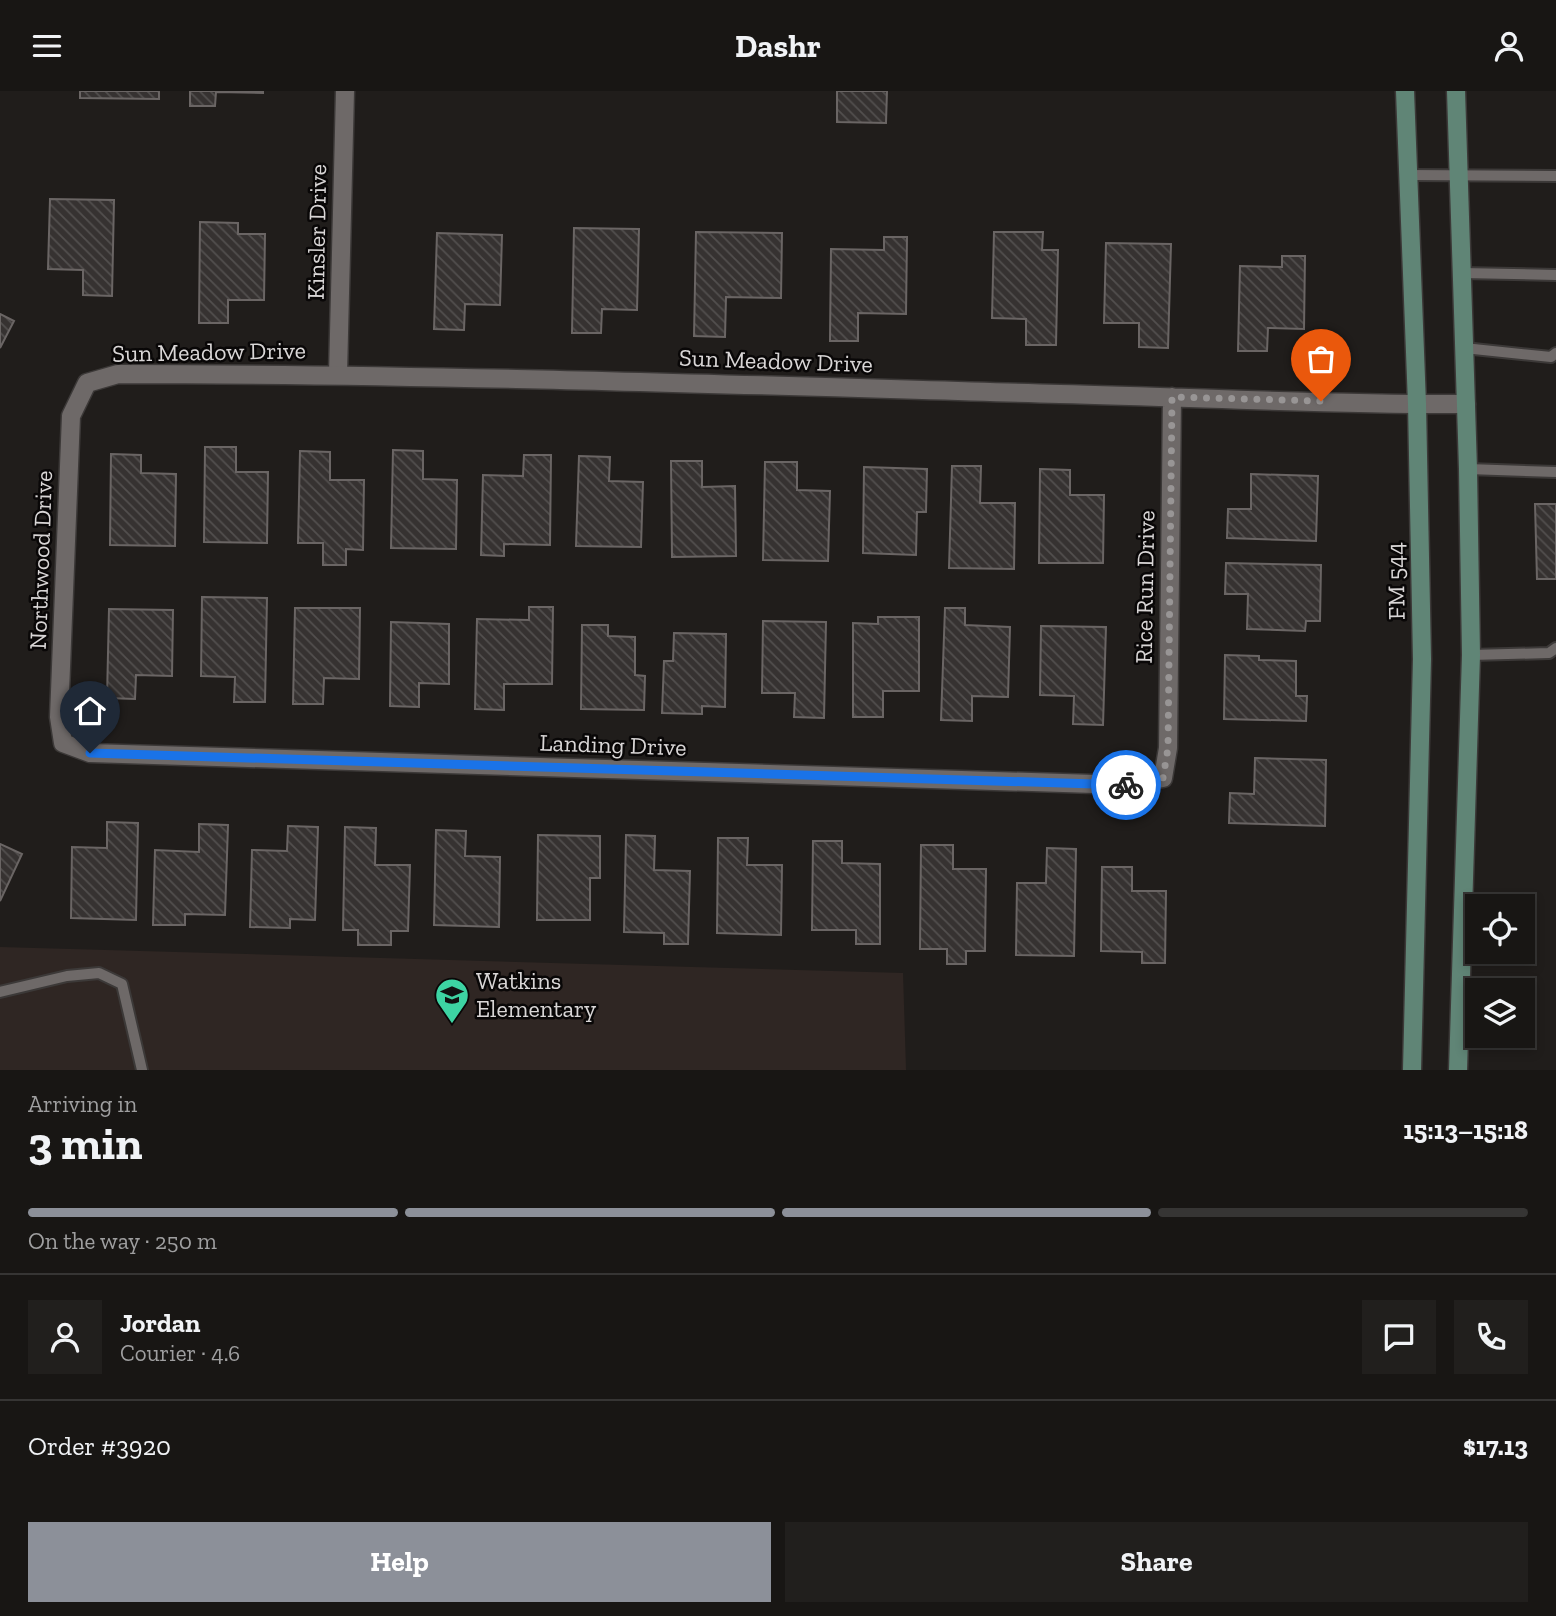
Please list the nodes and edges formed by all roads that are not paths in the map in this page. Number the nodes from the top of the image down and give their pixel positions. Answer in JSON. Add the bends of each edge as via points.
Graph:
{"nodes":[{"id":1,"x":345,"y":91,"type":"edge"},
{"id":2,"x":1405,"y":91,"type":"edge"},
{"id":3,"x":1456,"y":91,"type":"edge"},
{"id":4,"x":1460,"y":174,"type":"junction"},
{"id":5,"x":1408,"y":175,"type":"junction"},
{"id":6,"x":1556,"y":176,"type":"edge"},
{"id":7,"x":1462,"y":273,"type":"junction"},
{"id":8,"x":1556,"y":275,"type":"edge"},
{"id":9,"x":1464,"y":348,"type":"junction"},
{"id":10,"x":1556,"y":353,"type":"edge"},
{"id":11,"x":338,"y":374,"type":"junction"},
{"id":12,"x":86,"y":383,"type":"joint"},
{"id":13,"x":1172,"y":397,"type":"junction"},
{"id":14,"x":1417,"y":404,"type":"junction"},
{"id":15,"x":1466,"y":404,"type":"junction"},
{"id":16,"x":1468,"y":469,"type":"junction"},
{"id":17,"x":1556,"y":472,"type":"edge"},
{"id":18,"x":1556,"y":648,"type":"edge"},
{"id":19,"x":1471,"y":655,"type":"junction"},
{"id":20,"x":62,"y":743,"type":"joint"},
{"id":21,"x":1163,"y":778,"type":"joint"},
{"id":22,"x":0,"y":992,"type":"edge"},
{"id":23,"x":142,"y":1070,"type":"edge"},
{"id":24,"x":1412,"y":1070,"type":"edge"},
{"id":25,"x":1458,"y":1070,"type":"edge"}],
"edges":[{"from":1,"to":11,"type":"street","name":"Kinsler Drive"},
{"from":2,"to":5,"type":"main road","name":"FM 544"},
{"from":3,"to":4,"type":"main road"},
{"from":4,"to":5,"type":"lane"},
{"from":4,"to":6,"type":"lane"},
{"from":4,"to":7,"type":"main road"},
{"from":5,"to":14,"type":"main road","name":"FM 544"},
{"from":7,"to":8,"type":"lane"},
{"from":7,"to":9,"type":"main road"},
{"from":9,"to":10,"type":"lane"},
{"from":9,"to":15,"type":"main road"},
{"from":11,"to":12,"type":"street","name":"Sun Meadow Drive","via":[[118,374]]},
{"from":11,"to":13,"type":"street","name":"Sun Meadow Drive"},
{"from":12,"to":20,"type":"street","name":"Northwood Drive","via":[[71,416],[59,716]]},
{"from":13,"to":14,"type":"street","name":"Sun Meadow Drive"},
{"from":13,"to":21,"type":"street","name":"Rice Run Drive","via":[[1168,748]]},
{"from":14,"to":15,"type":"street","name":"Sun Meadow Drive"},
{"from":14,"to":24,"type":"main road","name":"FM 544","via":[[1422,659]]},
{"from":15,"to":16,"type":"main road"},
{"from":16,"to":17,"type":"lane"},
{"from":16,"to":19,"type":"main road"},
{"from":18,"to":19,"type":"lane","via":[[1549,653]]},
{"from":19,"to":25,"type":"main road"},
{"from":20,"to":21,"type":"street","name":"Landing Drive","via":[[90,753],[1126,785]]},
{"from":22,"to":23,"type":"lane","via":[[99,973],[122,984]]}]}
